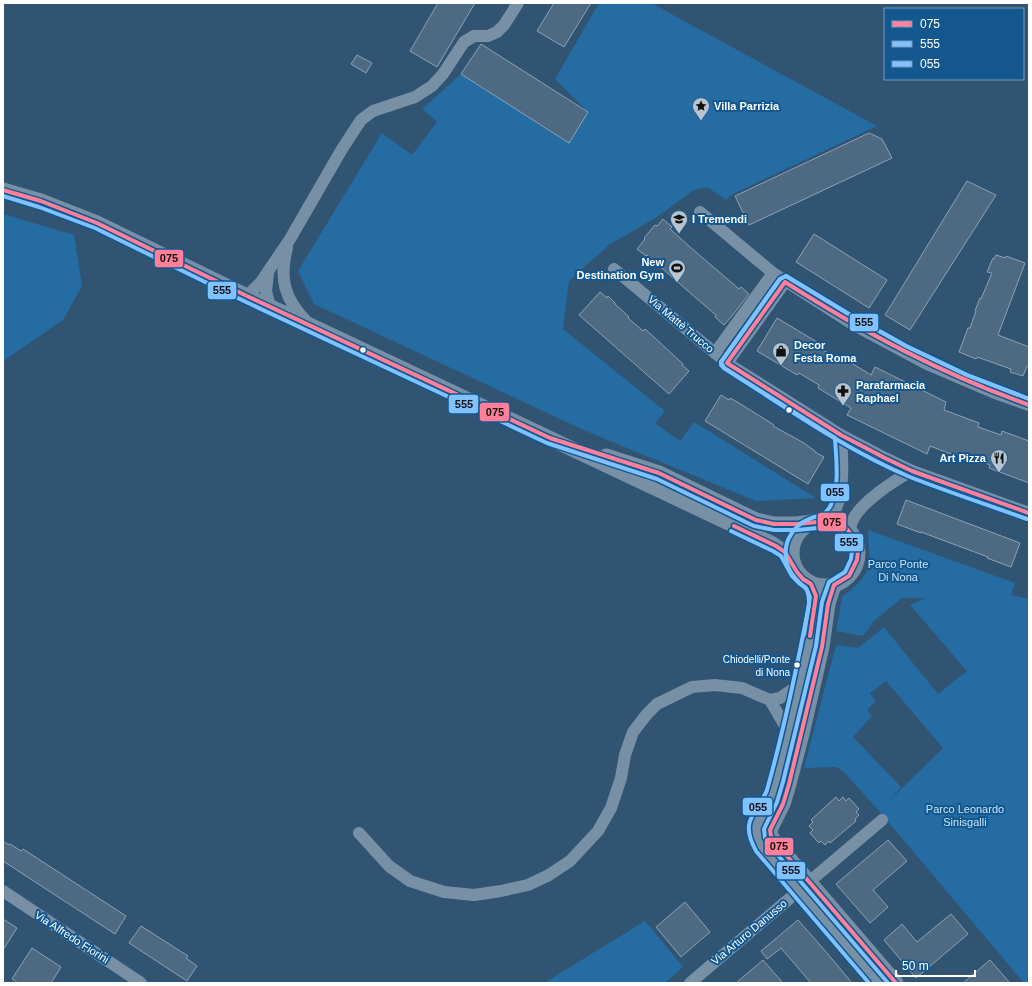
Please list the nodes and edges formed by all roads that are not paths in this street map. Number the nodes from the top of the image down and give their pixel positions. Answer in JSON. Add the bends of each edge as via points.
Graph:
{"nodes":[{"id":1,"x":518,"y":3,"type":"edge"},
{"id":2,"x":3,"y":190,"type":"edge"},
{"id":3,"x":700,"y":212,"type":"dead end"},
{"id":4,"x":290,"y":239,"type":"junction"},
{"id":5,"x":614,"y":269,"type":"dead end"},
{"id":6,"x":269,"y":271,"type":"junction"},
{"id":7,"x":773,"y":273,"type":"junction"},
{"id":8,"x":785,"y":282,"type":"junction"},
{"id":9,"x":284,"y":287,"type":"junction"},
{"id":10,"x":248,"y":296,"type":"junction"},
{"id":11,"x":270,"y":307,"type":"junction"},
{"id":12,"x":310,"y":325,"type":"junction"},
{"id":13,"x":715,"y":353,"type":"junction"},
{"id":14,"x":727,"y":363,"type":"junction"},
{"id":15,"x":1029,"y":405,"type":"edge"},
{"id":16,"x":841,"y":435,"type":"junction"},
{"id":17,"x":550,"y":438,"type":"junction"},
{"id":18,"x":912,"y":471,"type":"junction"},
{"id":19,"x":1029,"y":512,"type":"edge"},
{"id":20,"x":823,"y":521,"type":"junction"},
{"id":21,"x":851,"y":534,"type":"junction"},
{"id":22,"x":793,"y":564,"type":"junction"},
{"id":23,"x":811,"y":584,"type":"junction"},
{"id":24,"x":834,"y":585,"type":"junction"},
{"id":25,"x":799,"y":685,"type":"junction"},
{"id":26,"x":770,"y":700,"type":"junction"},
{"id":27,"x":788,"y":731,"type":"junction"},
{"id":28,"x":882,"y":820,"type":"dead end"},
{"id":29,"x":359,"y":833,"type":"dead end"},
{"id":30,"x":804,"y":886,"type":"junction"},
{"id":31,"x":3,"y":891,"type":"edge"},
{"id":32,"x":141,"y":983,"type":"edge"},
{"id":33,"x":690,"y":983,"type":"edge"},
{"id":34,"x":877,"y":983,"type":"edge"},
{"id":35,"x":896,"y":983,"type":"edge"}],
"edges":[{"from":1,"to":4,"type":"street","via":[[497,32],[488,36],[474,36],[464,42],[432,86],[415,96],[376,109],[363,117]]},
{"from":2,"to":10,"type":"main road","via":[[41,201],[97,223]]},
{"from":3,"to":7,"type":"street"},
{"from":4,"to":6,"type":"street"},
{"from":4,"to":9,"type":"street","via":[[284,267]]},
{"from":5,"to":13,"type":"street","name":"Via Mattè Trucco"},
{"from":6,"to":10,"type":"street"},
{"from":6,"to":11,"type":"street","via":[[266,291]]},
{"from":7,"to":8,"type":"street"},
{"from":7,"to":13,"type":"street"},
{"from":8,"to":14,"type":"street"},
{"from":8,"to":15,"type":"street","via":[[906,354]]},
{"from":9,"to":11,"type":"street"},
{"from":9,"to":12,"type":"street","via":[[294,307]]},
{"from":10,"to":11,"type":"main road"},
{"from":11,"to":12,"type":"main road"},
{"from":12,"to":17,"type":"main road"},
{"from":13,"to":14,"type":"street","name":"Via Mattè Trucco"},
{"from":14,"to":16,"type":"street","name":"Via Mattè Trucco"},
{"from":16,"to":18,"type":"street","name":"Via Mattè Trucco"},
{"from":16,"to":20,"type":"street","via":[[842,464],[837,506]]},
{"from":17,"to":20,"type":"main road","via":[[659,473],[756,520],[774,524]]},
{"from":17,"to":22,"type":"main road","via":[[776,546],[785,552]]},
{"from":18,"to":19,"type":"street","name":"Via Mattè Trucco"},
{"from":18,"to":21,"type":"street","via":[[871,498],[856,513],[851,523]]},
{"from":20,"to":21,"type":"main road","via":[[845,527]]},
{"from":20,"to":22,"type":"main road","via":[[809,524],[796,537],[793,545]]},
{"from":21,"to":24,"type":"main road","via":[[856,542],[857,560],[846,578]]},
{"from":22,"to":23,"type":"main road","via":[[803,579]]},
{"from":23,"to":24,"type":"main road"},
{"from":23,"to":25,"type":"main road","via":[[816,596],[815,606]]},
{"from":24,"to":30,"type":"main road","via":[[796,756],[783,804],[770,830],[771,836]]},
{"from":25,"to":26,"type":"street","via":[[780,698]]},
{"from":25,"to":27,"type":"main road"},
{"from":26,"to":27,"type":"street"},
{"from":26,"to":29,"type":"street","via":[[742,688],[715,685],[692,687],[658,704],[633,732],[624,755],[621,778],[611,808],[598,831],[570,861],[549,875],[528,884],[474,895],[444,892],[410,881],[389,866]]},
{"from":27,"to":30,"type":"main road","via":[[772,793],[756,821],[754,833],[761,847]]},
{"from":28,"to":30,"type":"street","name":"Via Arturo Danusso"},
{"from":30,"to":33,"type":"street","name":"Via Arturo Danusso"},
{"from":30,"to":34,"type":"main road"},
{"from":30,"to":35,"type":"main road"},
{"from":31,"to":32,"type":"street","name":"Via Alfredo Fiorini"}]}
